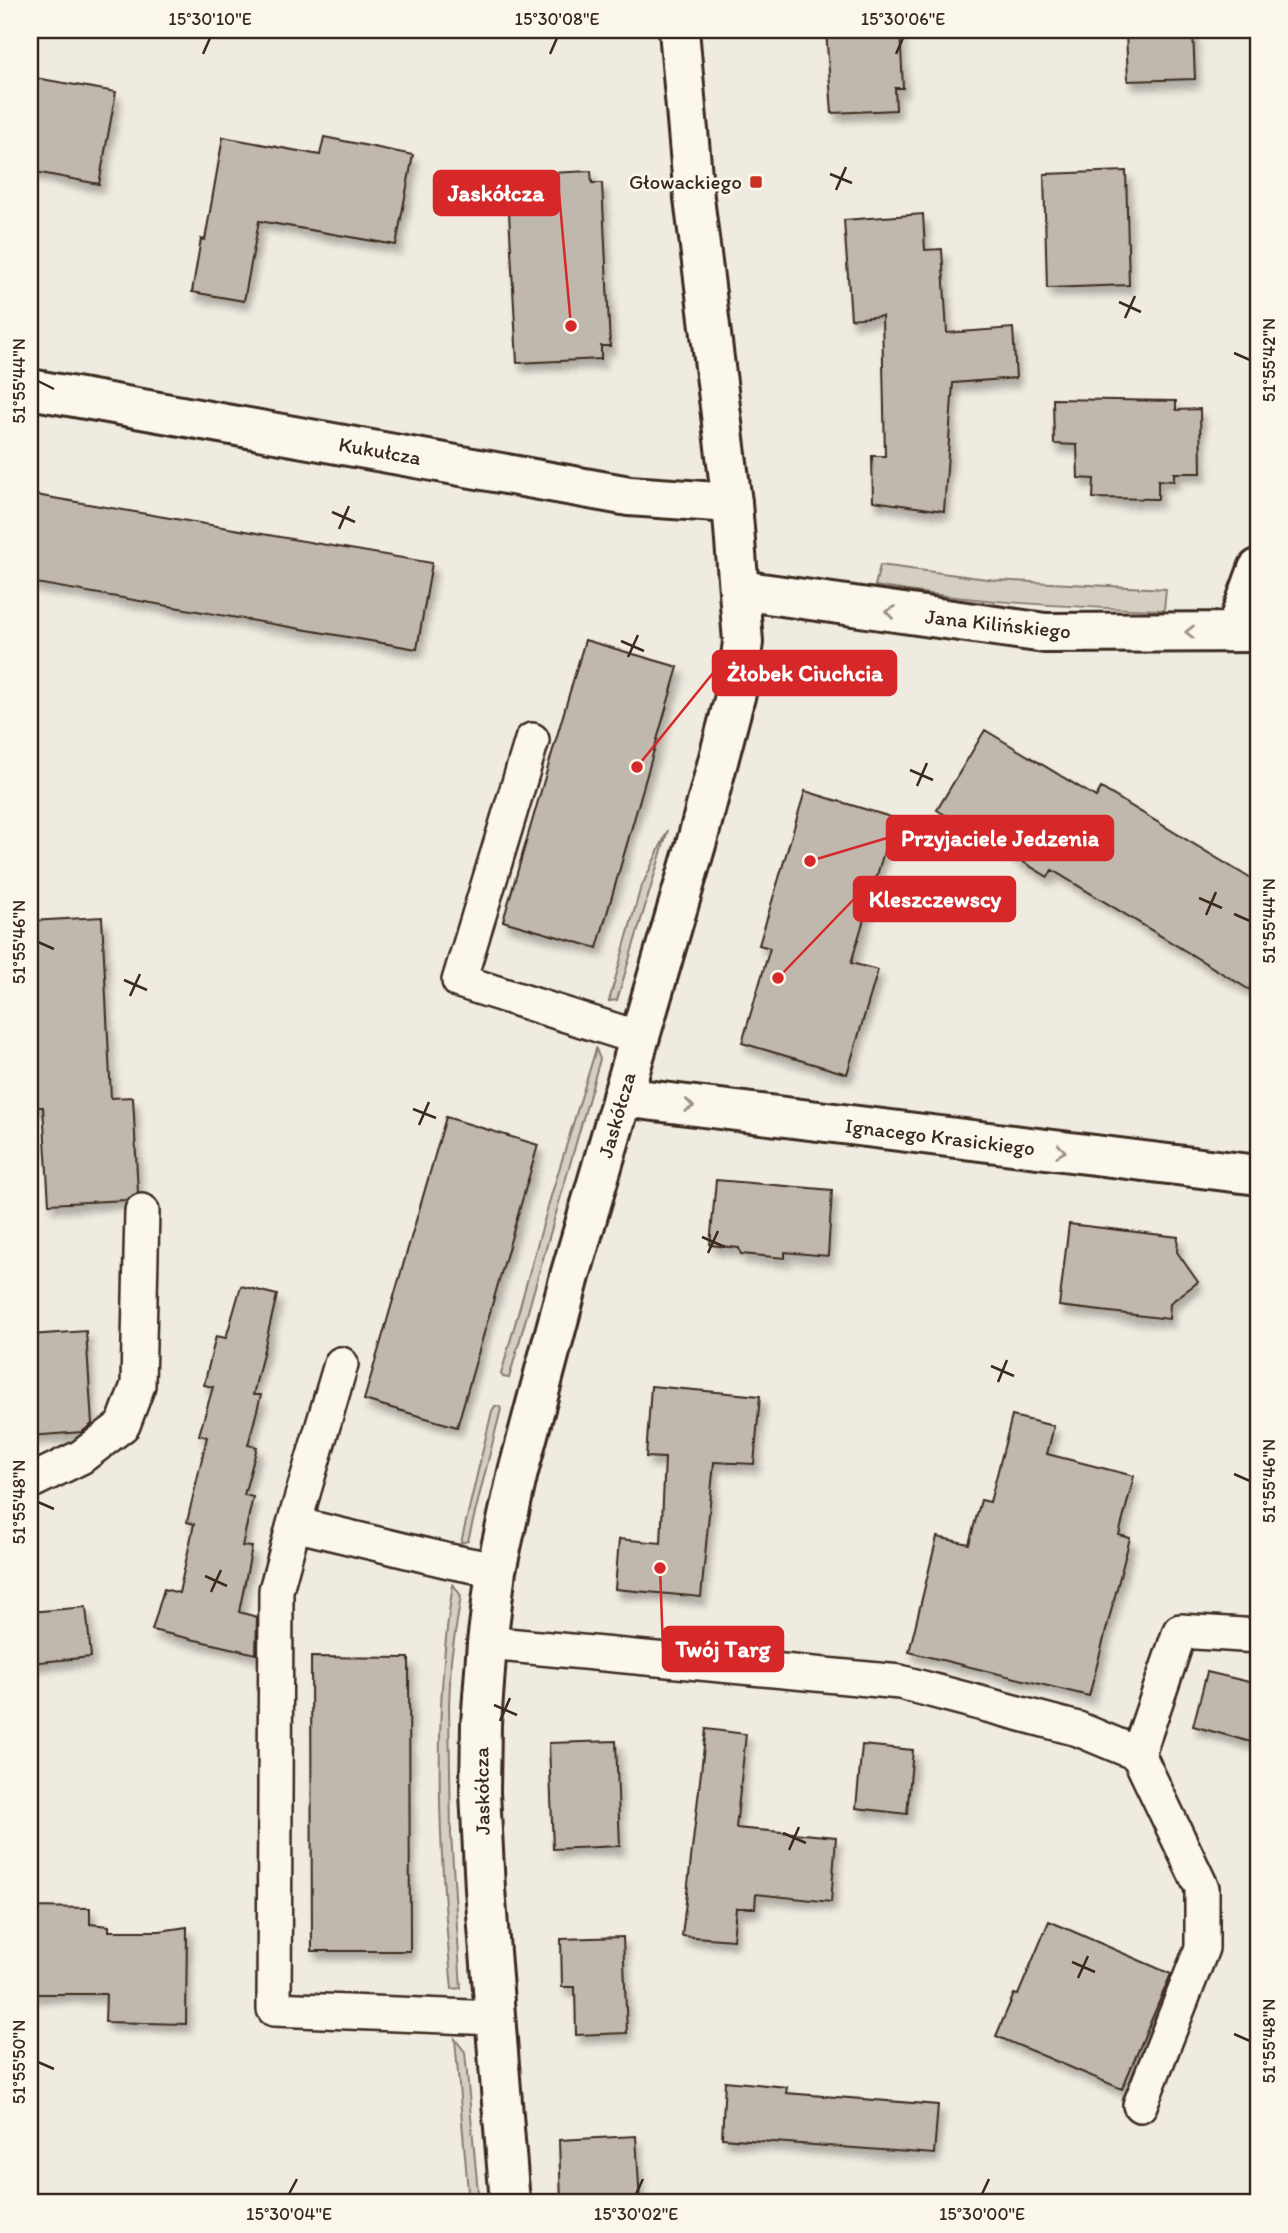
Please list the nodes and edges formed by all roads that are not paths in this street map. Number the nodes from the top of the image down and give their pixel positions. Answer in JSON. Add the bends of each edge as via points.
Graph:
{"nodes":[{"id":1,"x":680,"y":30,"type":"edge"},
{"id":2,"x":30,"y":389,"type":"edge"},
{"id":3,"x":732,"y":503,"type":"junction"},
{"id":4,"x":1258,"y":569,"type":"edge"},
{"id":5,"x":740,"y":590,"type":"junction"},
{"id":6,"x":1246,"y":632,"type":"edge"},
{"id":7,"x":532,"y":740,"type":"dead end"},
{"id":8,"x":639,"y":1038,"type":"junction"},
{"id":9,"x":622,"y":1097,"type":"junction"},
{"id":10,"x":1258,"y":1175,"type":"edge"},
{"id":11,"x":142,"y":1211,"type":"dead end"},
{"id":12,"x":341,"y":1364,"type":"dead end"},
{"id":13,"x":30,"y":1482,"type":"edge"},
{"id":14,"x":294,"y":1524,"type":"junction"},
{"id":15,"x":496,"y":1570,"type":"junction"},
{"id":16,"x":1258,"y":1636,"type":"edge"},
{"id":17,"x":486,"y":1643,"type":"junction"},
{"id":18,"x":1139,"y":1754,"type":"junction"},
{"id":19,"x":495,"y":2018,"type":"junction"},
{"id":20,"x":1140,"y":2105,"type":"dead end"},
{"id":21,"x":510,"y":2203,"type":"edge"}],
"edges":[{"from":1,"to":3,"type":"street","name":"Jaskółcza","via":[[694,198]]},
{"from":2,"to":3,"type":"street","name":"Kukułcza","via":[[617,494]]},
{"from":3,"to":5,"type":"street","name":"Jaskółcza"},
{"from":4,"to":6,"type":"street"},
{"from":6,"to":5,"type":"street","name":"Jana Kilińskiego","one_way":true,"via":[[1045,633]]},
{"from":5,"to":8,"type":"street","name":"Jaskółcza","via":[[743,642],[737,689]]},
{"from":7,"to":8,"type":"lane","via":[[459,981]]},
{"from":8,"to":9,"type":"street","name":"Jaskółcza"},
{"from":9,"to":10,"type":"street","name":"Ignacego Krasickiego","one_way":true},
{"from":9,"to":15,"type":"street","name":"Jaskółcza","via":[[566,1288]]},
{"from":11,"to":13,"type":"lane","via":[[138,1385],[123,1425],[81,1457]]},
{"from":12,"to":14,"type":"lane"},
{"from":14,"to":15,"type":"lane"},
{"from":14,"to":19,"type":"lane","via":[[276,1590],[274,2009]]},
{"from":15,"to":17,"type":"street","name":"Jaskółcza"},
{"from":16,"to":18,"type":"lane","via":[[1180,1631]]},
{"from":17,"to":18,"type":"lane","via":[[900,1682],[1078,1729]]},
{"from":17,"to":19,"type":"street","name":"Jaskółcza","via":[[480,1792]]},
{"from":18,"to":20,"type":"lane","via":[[1202,1888],[1202,1948]]},
{"from":19,"to":21,"type":"street","name":"Jaskółcza"}]}
